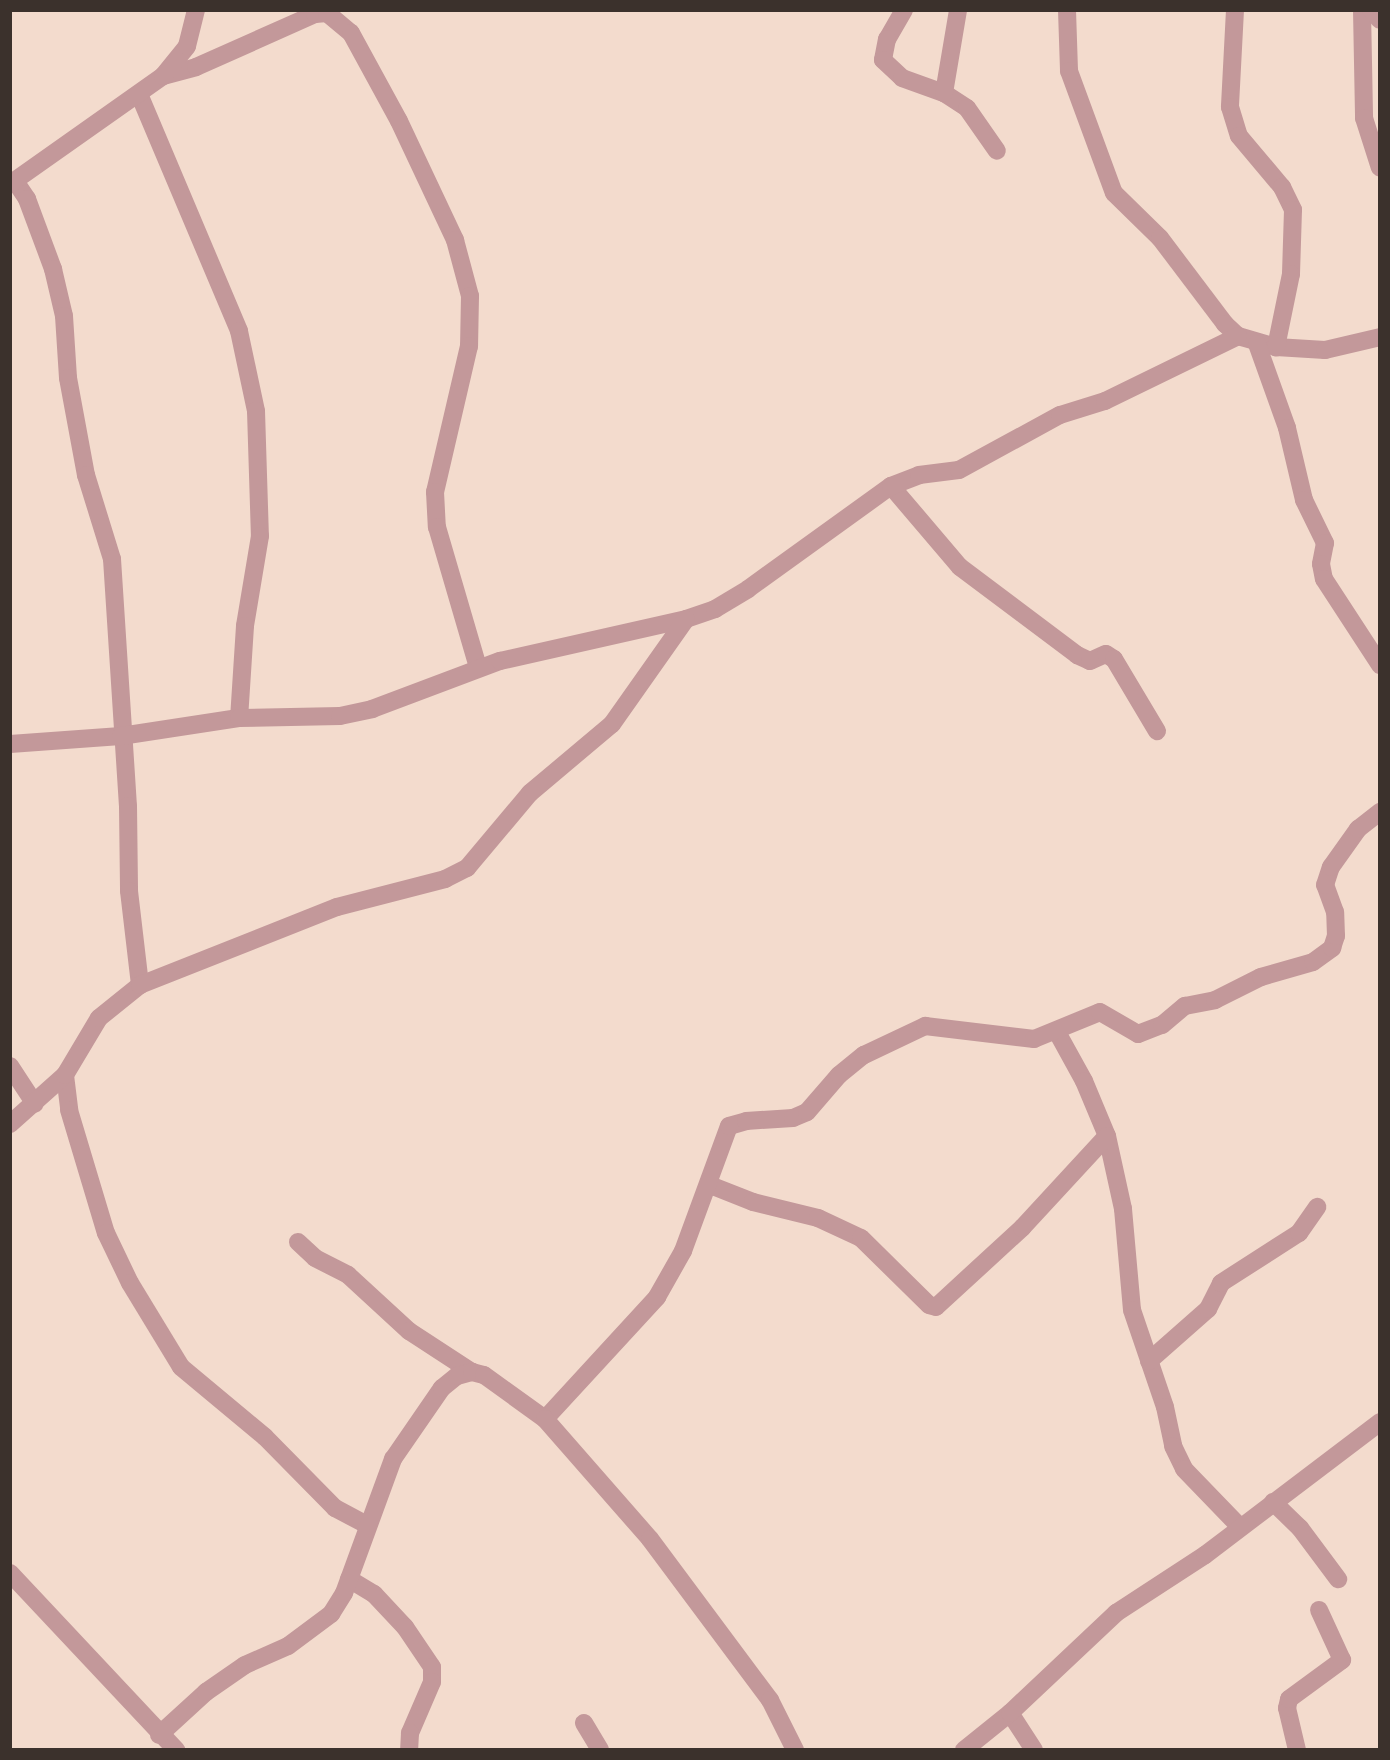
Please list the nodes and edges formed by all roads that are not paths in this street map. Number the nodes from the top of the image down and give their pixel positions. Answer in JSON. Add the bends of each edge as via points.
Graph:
{"nodes":[{"id":1,"x":196,"y":10,"type":"edge"},
{"id":2,"x":904,"y":10,"type":"edge"},
{"id":3,"x":958,"y":10,"type":"edge"},
{"id":4,"x":1067,"y":10,"type":"edge"},
{"id":5,"x":1235,"y":10,"type":"edge"},
{"id":6,"x":1362,"y":10,"type":"edge"},
{"id":7,"x":1371,"y":10,"type":"edge"},
{"id":8,"x":1380,"y":20,"type":"edge"},
{"id":9,"x":163,"y":76,"type":"junction"},
{"id":10,"x":944,"y":93,"type":"junction"},
{"id":11,"x":139,"y":94,"type":"junction"},
{"id":12,"x":997,"y":150,"type":"dead end"},
{"id":13,"x":1380,"y":168,"type":"edge"},
{"id":14,"x":13,"y":182,"type":"edge"},
{"id":15,"x":1238,"y":336,"type":"junction"},
{"id":16,"x":1380,"y":337,"type":"edge"},
{"id":17,"x":1257,"y":344,"type":"junction"},
{"id":18,"x":1276,"y":347,"type":"junction"},
{"id":19,"x":891,"y":486,"type":"junction"},
{"id":20,"x":686,"y":619,"type":"junction"},
{"id":21,"x":1380,"y":665,"type":"edge"},
{"id":22,"x":478,"y":667,"type":"junction"},
{"id":23,"x":239,"y":718,"type":"junction"},
{"id":24,"x":1157,"y":731,"type":"dead end"},
{"id":25,"x":121,"y":736,"type":"junction"},
{"id":26,"x":10,"y":744,"type":"edge"},
{"id":27,"x":1380,"y":812,"type":"edge"},
{"id":28,"x":140,"y":985,"type":"junction"},
{"id":29,"x":1057,"y":1032,"type":"junction"},
{"id":30,"x":10,"y":1066,"type":"edge"},
{"id":31,"x":65,"y":1075,"type":"junction"},
{"id":32,"x":35,"y":1104,"type":"junction"},
{"id":33,"x":10,"y":1124,"type":"edge"},
{"id":34,"x":1107,"y":1136,"type":"junction"},
{"id":35,"x":710,"y":1185,"type":"junction"},
{"id":36,"x":1317,"y":1207,"type":"dead end"},
{"id":37,"x":298,"y":1242,"type":"dead end"},
{"id":38,"x":1149,"y":1361,"type":"junction"},
{"id":39,"x":472,"y":1372,"type":"junction"},
{"id":40,"x":545,"y":1419,"type":"junction"},
{"id":41,"x":1380,"y":1422,"type":"edge"},
{"id":42,"x":1274,"y":1502,"type":"junction"},
{"id":43,"x":367,"y":1525,"type":"junction"},
{"id":44,"x":1240,"y":1527,"type":"junction"},
{"id":45,"x":10,"y":1573,"type":"edge"},
{"id":46,"x":349,"y":1579,"type":"junction"},
{"id":47,"x":1338,"y":1579,"type":"dead end"},
{"id":48,"x":1319,"y":1610,"type":"dead end"},
{"id":49,"x":1010,"y":1713,"type":"junction"},
{"id":50,"x":584,"y":1723,"type":"dead end"},
{"id":51,"x":159,"y":1735,"type":"junction"},
{"id":52,"x":176,"y":1749,"type":"edge"},
{"id":53,"x":409,"y":1749,"type":"edge"},
{"id":54,"x":600,"y":1749,"type":"edge"},
{"id":55,"x":795,"y":1749,"type":"edge"},
{"id":56,"x":964,"y":1749,"type":"edge"},
{"id":57,"x":1035,"y":1749,"type":"edge"},
{"id":58,"x":1297,"y":1749,"type":"edge"}],
"edges":[{"from":1,"to":9,"type":"street","via":[[187,46]]},
{"from":2,"to":10,"type":"street","via":[[887,39],[883,60],[902,78]]},
{"from":3,"to":10,"type":"street"},
{"from":4,"to":15,"type":"street","via":[[1069,71],[1114,193],[1160,238],[1191,282]]},
{"from":5,"to":18,"type":"street","via":[[1230,107],[1239,136],[1282,187],[1293,210],[1291,274]]},
{"from":6,"to":13,"type":"street","via":[[1364,118]]},
{"from":7,"to":8,"type":"street"},
{"from":9,"to":11,"type":"street"},
{"from":9,"to":22,"type":"street","via":[[196,67],[315,14],[327,13],[351,33],[399,121],[456,240],[470,296],[469,346],[435,492],[437,527]]},
{"from":10,"to":12,"type":"street","via":[[967,108]]},
{"from":11,"to":14,"type":"street"},
{"from":11,"to":23,"type":"street","via":[[239,331],[256,411],[260,536],[245,626]]},
{"from":14,"to":25,"type":"street","via":[[27,199],[53,269],[64,316],[68,378],[86,475],[112,559]]},
{"from":15,"to":17,"type":"street"},
{"from":15,"to":19,"type":"street","via":[[1105,400],[1060,415],[959,470],[919,475]]},
{"from":16,"to":18,"type":"street","via":[[1325,350]]},
{"from":17,"to":18,"type":"street"},
{"from":17,"to":21,"type":"street","via":[[1287,428],[1302,493],[1325,543],[1321,564],[1324,579]]},
{"from":19,"to":20,"type":"street","via":[[748,589],[715,609]]},
{"from":19,"to":24,"type":"street","via":[[960,567],[1077,656],[1090,661],[1106,654],[1114,659]]},
{"from":20,"to":22,"type":"street"},
{"from":20,"to":28,"type":"street","via":[[612,724],[530,793],[467,868],[436,882],[337,907]]},
{"from":22,"to":23,"type":"street","via":[[340,716]]},
{"from":23,"to":25,"type":"street"},
{"from":25,"to":26,"type":"street"},
{"from":25,"to":28,"type":"street","via":[[128,806],[129,891]]},
{"from":27,"to":29,"type":"street","via":[[1358,829],[1327,876],[1325,885],[1337,925],[1332,948],[1324,957],[1261,977],[1227,996],[1185,1006],[1147,1032],[1131,1032],[1100,1012]]},
{"from":28,"to":31,"type":"street","via":[[99,1018]]},
{"from":29,"to":34,"type":"street","via":[[1094,1101]]},
{"from":29,"to":35,"type":"street","via":[[1019,1039],[939,1025],[905,1032],[864,1055],[839,1075],[807,1112],[793,1118],[746,1120],[729,1126]]},
{"from":30,"to":32,"type":"street"},
{"from":31,"to":32,"type":"street"},
{"from":31,"to":43,"type":"street","via":[[69,1110],[106,1233],[130,1283],[181,1367],[265,1437],[335,1508]]},
{"from":32,"to":33,"type":"street"},
{"from":34,"to":35,"type":"street","via":[[1022,1228],[936,1307],[929,1305],[861,1238],[818,1218],[753,1202]]},
{"from":34,"to":38,"type":"street","via":[[1123,1209],[1132,1310]]},
{"from":35,"to":40,"type":"street","via":[[683,1251],[657,1297]]},
{"from":36,"to":38,"type":"street","via":[[1299,1233],[1221,1283],[1208,1309]]},
{"from":37,"to":39,"type":"street","via":[[315,1258],[362,1287],[409,1331]]},
{"from":38,"to":44,"type":"street","via":[[1178,1458]]},
{"from":39,"to":40,"type":"street","via":[[484,1375]]},
{"from":39,"to":43,"type":"street","via":[[457,1376],[442,1388],[419,1417],[393,1459]]},
{"from":40,"to":55,"type":"street","via":[[650,1539],[770,1700]]},
{"from":41,"to":42,"type":"street"},
{"from":42,"to":44,"type":"street"},
{"from":42,"to":47,"type":"street","via":[[1300,1528]]},
{"from":43,"to":46,"type":"street"},
{"from":44,"to":49,"type":"street","via":[[1116,1613]]},
{"from":45,"to":51,"type":"street"},
{"from":46,"to":51,"type":"street","via":[[331,1614],[312,1631],[230,1676]]},
{"from":46,"to":53,"type":"street","via":[[374,1594],[405,1627],[432,1667],[432,1682],[410,1733]]},
{"from":48,"to":58,"type":"street","via":[[1342,1660],[1289,1699],[1287,1708]]},
{"from":49,"to":56,"type":"street"},
{"from":49,"to":57,"type":"street"},
{"from":50,"to":54,"type":"street"},
{"from":51,"to":52,"type":"street"}]}
